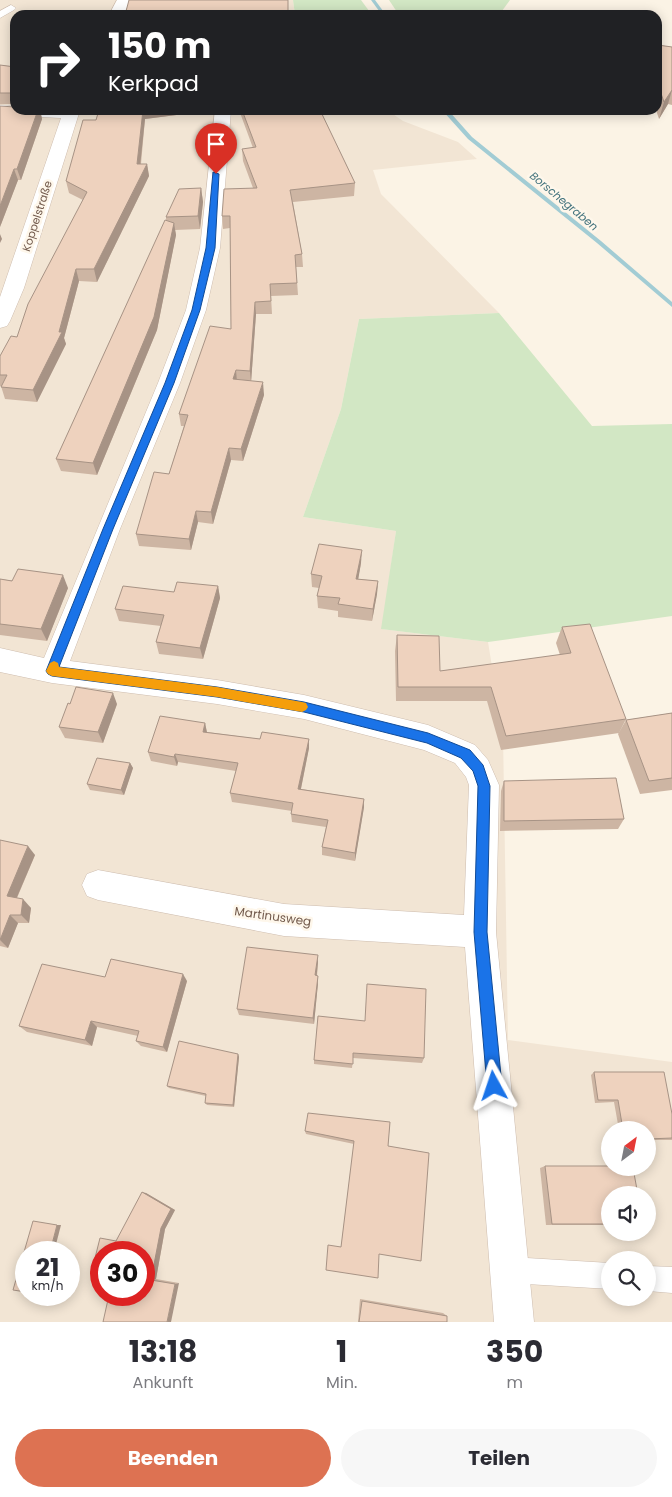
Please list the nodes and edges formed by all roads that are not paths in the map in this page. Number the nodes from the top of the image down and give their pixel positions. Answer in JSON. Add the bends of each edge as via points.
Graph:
{"nodes":[{"id":1,"x":11,"y":8,"type":"dead end"},
{"id":2,"x":0,"y":15,"type":"edge"},
{"id":3,"x":71,"y":115,"type":"edge"},
{"id":4,"x":223,"y":115,"type":"edge"},
{"id":5,"x":0,"y":321,"type":"edge"},
{"id":6,"x":0,"y":660,"type":"edge"},
{"id":7,"x":52,"y":671,"type":"junction"},
{"id":8,"x":98,"y":885,"type":"dead end"},
{"id":9,"x":480,"y":932,"type":"junction"},
{"id":10,"x":510,"y":1270,"type":"junction"},
{"id":11,"x":601,"y":1275,"type":"edge"},
{"id":12,"x":656,"y":1279,"type":"edge"},
{"id":13,"x":672,"y":1280,"type":"edge"},
{"id":14,"x":514,"y":1322,"type":"edge"}],
"edges":[{"from":1,"to":2,"type":"lane"},
{"from":3,"to":5,"type":"street","name":"Koppelstraße"},
{"from":4,"to":7,"type":"street","via":[[210,248],[196,310]]},
{"from":6,"to":7,"type":"street"},
{"from":7,"to":9,"type":"street","via":[[217,692],[304,707],[428,738],[466,754],[478,768],[484,786]]},
{"from":8,"to":9,"type":"street","name":"Martinusweg","via":[[284,920]]},
{"from":9,"to":10,"type":"street"},
{"from":10,"to":11,"type":"lane"},
{"from":10,"to":14,"type":"street"},
{"from":12,"to":13,"type":"lane"}]}
